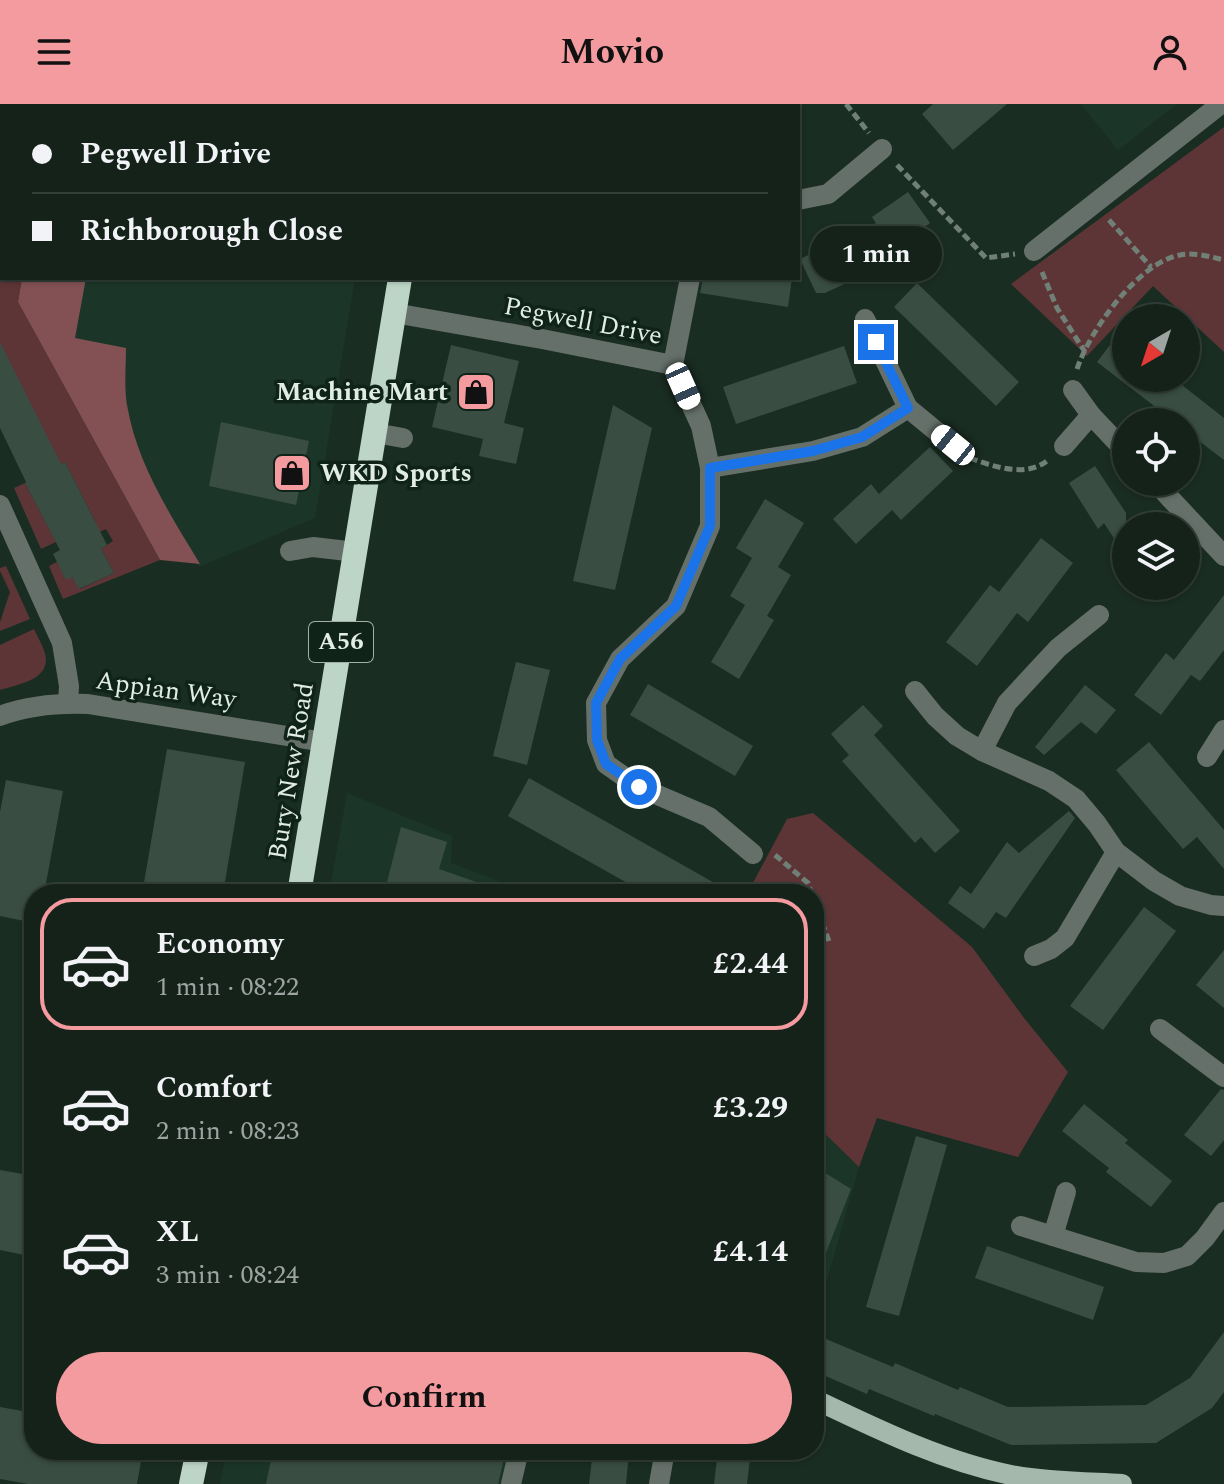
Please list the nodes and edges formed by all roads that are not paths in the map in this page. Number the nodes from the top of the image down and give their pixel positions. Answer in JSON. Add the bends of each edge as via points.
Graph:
{"nodes":[{"id":1,"x":1221,"y":104,"type":"edge"},
{"id":2,"x":882,"y":149,"type":"road end"},
{"id":3,"x":800,"y":200,"type":"edge"},
{"id":4,"x":1034,"y":251,"type":"road end"},
{"id":5,"x":400,"y":280,"type":"edge"},
{"id":6,"x":690,"y":280,"type":"edge"},
{"id":7,"x":394,"y":313,"type":"junction"},
{"id":8,"x":865,"y":319,"type":"dead end"},
{"id":9,"x":673,"y":365,"type":"junction"},
{"id":10,"x":1073,"y":390,"type":"road end"},
{"id":11,"x":908,"y":408,"type":"junction"},
{"id":12,"x":1091,"y":415,"type":"junction"},
{"id":13,"x":375,"y":433,"type":"junction"},
{"id":14,"x":1112,"y":437,"type":"edge"},
{"id":15,"x":403,"y":438,"type":"dead end"},
{"id":16,"x":953,"y":445,"type":"road end"},
{"id":17,"x":1064,"y":446,"type":"road end"},
{"id":18,"x":710,"y":468,"type":"junction"},
{"id":19,"x":1168,"y":496,"type":"edge"},
{"id":20,"x":0,"y":505,"type":"edge"},
{"id":21,"x":290,"y":551,"type":"dead end"},
{"id":22,"x":356,"y":552,"type":"junction"},
{"id":23,"x":1224,"y":556,"type":"edge"},
{"id":24,"x":1099,"y":615,"type":"dead end"},
{"id":25,"x":915,"y":691,"type":"dead end"},
{"id":26,"x":68,"y":703,"type":"junction"},
{"id":27,"x":0,"y":716,"type":"edge"},
{"id":28,"x":1224,"y":730,"type":"edge"},
{"id":29,"x":324,"y":742,"type":"junction"},
{"id":30,"x":982,"y":751,"type":"junction"},
{"id":31,"x":1207,"y":757,"type":"dead end"},
{"id":32,"x":1116,"y":852,"type":"junction"},
{"id":33,"x":753,"y":854,"type":"road end"},
{"id":34,"x":301,"y":884,"type":"edge"},
{"id":35,"x":1224,"y":906,"type":"edge"},
{"id":36,"x":1034,"y":956,"type":"dead end"},
{"id":37,"x":1160,"y":1029,"type":"dead end"},
{"id":38,"x":1224,"y":1077,"type":"edge"},
{"id":39,"x":1066,"y":1192,"type":"dead end"},
{"id":40,"x":1224,"y":1212,"type":"edge"},
{"id":41,"x":1021,"y":1226,"type":"dead end"},
{"id":42,"x":1053,"y":1236,"type":"junction"},
{"id":43,"x":824,"y":1404,"type":"edge"},
{"id":44,"x":196,"y":1460,"type":"edge"},
{"id":45,"x":517,"y":1460,"type":"edge"},
{"id":46,"x":663,"y":1460,"type":"edge"},
{"id":47,"x":191,"y":1484,"type":"edge"},
{"id":48,"x":511,"y":1484,"type":"edge"},
{"id":49,"x":659,"y":1484,"type":"edge"},
{"id":50,"x":1122,"y":1484,"type":"edge"}],
"edges":[{"from":1,"to":4,"type":"street"},
{"from":2,"to":3,"type":"street","via":[[828,194]]},
{"from":5,"to":7,"type":"highway","name":"Bury New Road","number":"A56"},
{"from":6,"to":9,"type":"street"},
{"from":7,"to":9,"type":"street","name":"Pegwell Drive"},
{"from":7,"to":13,"type":"highway","name":"Bury New Road","number":"A56"},
{"from":8,"to":11,"type":"street"},
{"from":9,"to":18,"type":"street","name":"Pegwell Drive","via":[[701,426]]},
{"from":10,"to":12,"type":"street"},
{"from":11,"to":16,"type":"street"},
{"from":11,"to":18,"type":"street","via":[[862,437]]},
{"from":12,"to":14,"type":"street"},
{"from":12,"to":17,"type":"street"},
{"from":13,"to":15,"type":"street"},
{"from":13,"to":22,"type":"highway","name":"Bury New Road","number":"A56"},
{"from":18,"to":33,"type":"street","name":"Pegwell Drive","via":[[710,526],[676,606],[620,659],[596,703],[597,740],[606,764],[639,787],[709,817]]},
{"from":19,"to":23,"type":"street"},
{"from":20,"to":26,"type":"street","via":[[62,643]]},
{"from":21,"to":22,"type":"street","via":[[313,547]]},
{"from":22,"to":29,"type":"highway","name":"Bury New Road","number":"A56"},
{"from":24,"to":30,"type":"street","via":[[1058,648],[1007,703]]},
{"from":25,"to":30,"type":"street","via":[[957,736]]},
{"from":26,"to":27,"type":"street","name":"Appian Way"},
{"from":26,"to":29,"type":"street","name":"Appian Way"},
{"from":28,"to":31,"type":"street"},
{"from":29,"to":34,"type":"highway","name":"Bury New Road","number":"A56"},
{"from":30,"to":32,"type":"street","via":[[1076,799]]},
{"from":32,"to":35,"type":"street","via":[[1180,896]]},
{"from":32,"to":36,"type":"street","via":[[1065,938]]},
{"from":37,"to":38,"type":"street"},
{"from":39,"to":42,"type":"street"},
{"from":40,"to":42,"type":"street","via":[[1187,1256],[1164,1263],[1136,1262]]},
{"from":41,"to":42,"type":"street"},
{"from":43,"to":50,"type":"main road","via":[[891,1435],[1009,1475]]},
{"from":44,"to":47,"type":"highway"},
{"from":45,"to":48,"type":"street"},
{"from":46,"to":49,"type":"street"}]}
